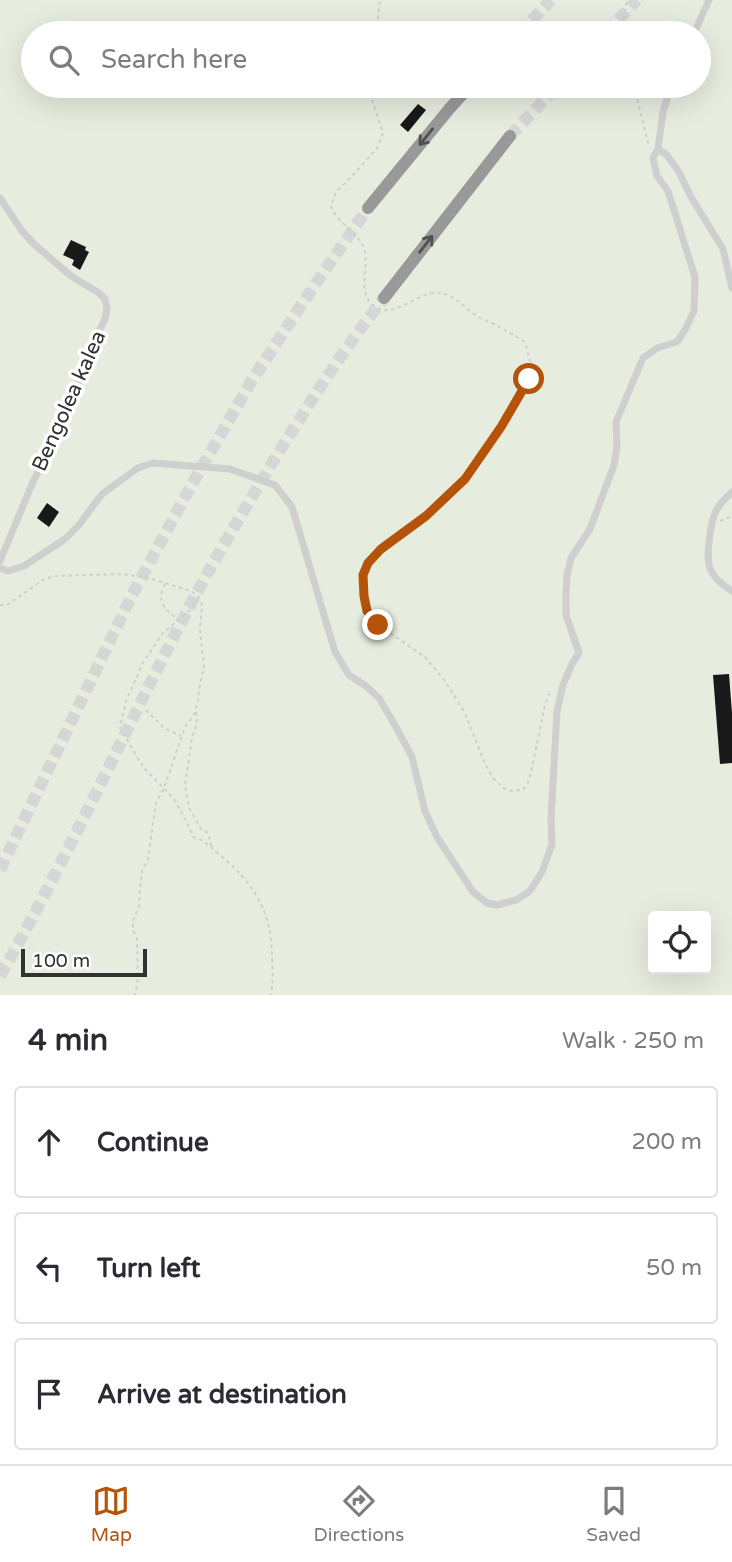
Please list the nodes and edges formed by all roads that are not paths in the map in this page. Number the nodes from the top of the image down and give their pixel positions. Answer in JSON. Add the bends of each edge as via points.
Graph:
{"nodes":[{"id":1,"x":709,"y":0,"type":"edge"},
{"id":2,"x":699,"y":21,"type":"edge"},
{"id":3,"x":459,"y":98,"type":"edge"},
{"id":4,"x":667,"y":98,"type":"edge"},
{"id":5,"x":510,"y":136,"type":"tunnel mouth"},
{"id":6,"x":657,"y":149,"type":"junction"},
{"id":7,"x":0,"y":198,"type":"edge"},
{"id":8,"x":368,"y":208,"type":"tunnel mouth"},
{"id":9,"x":732,"y":288,"type":"edge"},
{"id":10,"x":384,"y":298,"type":"tunnel mouth"},
{"id":11,"x":732,"y":492,"type":"edge"},
{"id":12,"x":0,"y":561,"type":"edge"},
{"id":13,"x":0,"y":568,"type":"edge"},
{"id":14,"x":732,"y":591,"type":"edge"}],
"edges":[{"from":1,"to":2,"type":"street"},
{"from":3,"to":8,"type":"highway","one_way":true},
{"from":4,"to":6,"type":"street"},
{"from":10,"to":5,"type":"highway","one_way":true},
{"from":6,"to":9,"type":"street","via":[[679,172],[723,249]]},
{"from":6,"to":13,"type":"street","via":[[653,158],[657,176],[668,191],[695,277],[694,311],[677,342],[643,358],[616,422],[614,465],[590,529],[571,558],[566,615],[579,653],[557,711],[552,844],[530,891],[516,900],[497,905],[473,892],[437,837],[425,811],[412,757],[379,698],[349,675],[335,652],[292,507],[275,485],[230,469],[153,463],[138,468],[102,494],[65,539],[24,566],[8,571]]},
{"from":7,"to":12,"type":"street","name":"Bengolea kalea","via":[[35,245],[99,293],[107,309],[73,400]]},
{"from":11,"to":14,"type":"street","via":[[718,507],[707,557],[719,583]]}]}
